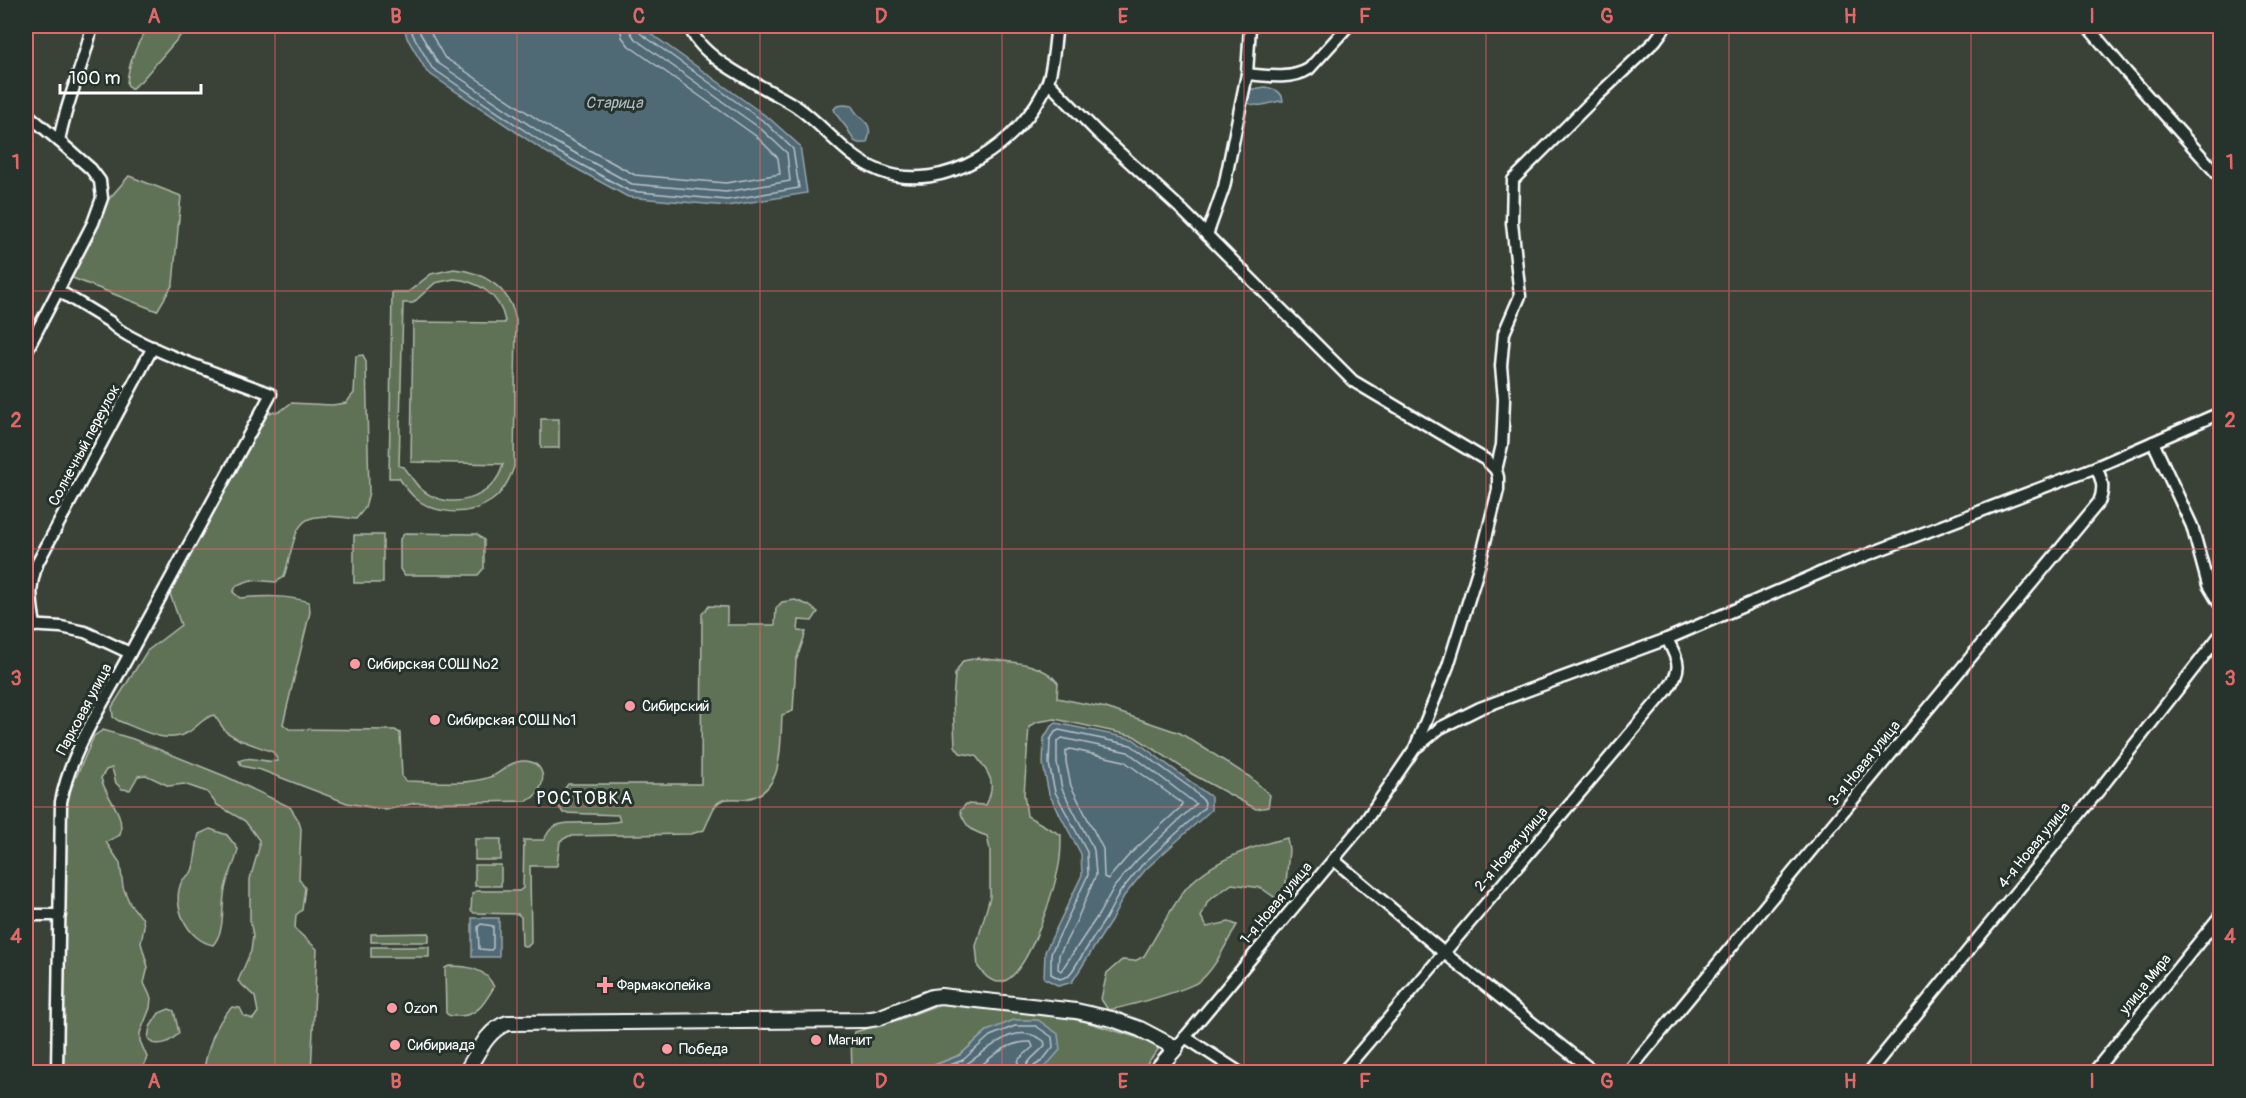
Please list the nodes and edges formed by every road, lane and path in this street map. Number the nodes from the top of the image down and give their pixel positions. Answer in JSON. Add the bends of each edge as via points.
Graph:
{"nodes":[{"id":1,"x":92,"y":26,"type":"edge"},
{"id":2,"x":690,"y":26,"type":"edge"},
{"id":3,"x":1057,"y":26,"type":"edge"},
{"id":4,"x":1250,"y":26,"type":"edge"},
{"id":5,"x":1348,"y":26,"type":"edge"},
{"id":6,"x":1666,"y":26,"type":"edge"},
{"id":7,"x":2087,"y":26,"type":"edge"},
{"id":8,"x":1246,"y":74,"type":"junction"},
{"id":9,"x":1048,"y":82,"type":"junction"},
{"id":10,"x":26,"y":113,"type":"edge"},
{"id":11,"x":59,"y":141,"type":"junction"},
{"id":12,"x":2220,"y":177,"type":"edge"},
{"id":13,"x":1207,"y":235,"type":"junction"},
{"id":14,"x":59,"y":291,"type":"junction"},
{"id":15,"x":153,"y":348,"type":"junction"},
{"id":16,"x":26,"y":352,"type":"edge"},
{"id":17,"x":2220,"y":413,"type":"edge"},
{"id":18,"x":2153,"y":442,"type":"junction"},
{"id":19,"x":2096,"y":467,"type":"junction"},
{"id":20,"x":1496,"y":470,"type":"junction"},
{"id":21,"x":2220,"y":605,"type":"edge"},
{"id":22,"x":30,"y":625,"type":"edge"},
{"id":23,"x":2220,"y":635,"type":"edge"},
{"id":24,"x":1667,"y":639,"type":"junction"},
{"id":25,"x":130,"y":653,"type":"junction"},
{"id":26,"x":1415,"y":748,"type":"junction"},
{"id":27,"x":1334,"y":860,"type":"junction"},
{"id":28,"x":26,"y":915,"type":"edge"},
{"id":29,"x":60,"y":915,"type":"junction"},
{"id":30,"x":2220,"y":916,"type":"edge"},
{"id":31,"x":1443,"y":952,"type":"junction"},
{"id":32,"x":1180,"y":1042,"type":"junction"},
{"id":33,"x":57,"y":1072,"type":"edge"},
{"id":34,"x":466,"y":1072,"type":"edge"},
{"id":35,"x":1155,"y":1072,"type":"edge"},
{"id":36,"x":1239,"y":1072,"type":"edge"},
{"id":37,"x":1343,"y":1072,"type":"edge"},
{"id":38,"x":1594,"y":1072,"type":"edge"},
{"id":39,"x":1628,"y":1072,"type":"edge"},
{"id":40,"x":1869,"y":1072,"type":"edge"},
{"id":41,"x":2094,"y":1072,"type":"edge"}],
"edges":[{"from":1,"to":11,"type":"street"},
{"from":2,"to":9,"type":"street","via":[[694,37],[707,50],[742,77],[796,106],[864,162],[894,175],[934,174],[980,159],[1013,132]]},
{"from":3,"to":9,"type":"street"},
{"from":4,"to":8,"type":"street"},
{"from":5,"to":8,"type":"street","via":[[1302,74]]},
{"from":6,"to":20,"type":"street","via":[[1513,180],[1512,223],[1520,296],[1504,333],[1502,445]]},
{"from":7,"to":12,"type":"street"},
{"from":8,"to":13,"type":"street","via":[[1224,187]]},
{"from":9,"to":13,"type":"street"},
{"from":10,"to":11,"type":"street"},
{"from":11,"to":14,"type":"street","via":[[91,169],[100,181],[102,198]]},
{"from":13,"to":20,"type":"street","via":[[1353,381],[1474,452]]},
{"from":14,"to":15,"type":"street"},
{"from":14,"to":16,"type":"street"},
{"from":15,"to":22,"type":"street","name":"Солнечный переулок","via":[[38,562],[31,580]]},
{"from":15,"to":25,"type":"street","name":"Парковая улица","via":[[272,394]]},
{"from":17,"to":18,"type":"street"},
{"from":18,"to":19,"type":"street"},
{"from":18,"to":21,"type":"street","via":[[2192,526],[2208,585]]},
{"from":19,"to":24,"type":"street","via":[[1827,570]]},
{"from":19,"to":39,"type":"street","name":"3-я Новая улица","via":[[2103,483],[2099,501]]},
{"from":20,"to":26,"type":"street","via":[[1498,490],[1478,570],[1448,666]]},
{"from":22,"to":25,"type":"street","via":[[85,632]]},
{"from":23,"to":40,"type":"street","name":"4-я Новая улица"},
{"from":24,"to":26,"type":"street","via":[[1480,708],[1440,728]]},
{"from":24,"to":31,"type":"street","name":"2-я Новая улица","via":[[1677,657],[1676,678]]},
{"from":25,"to":29,"type":"street","name":"Парковая улица","via":[[65,781],[61,802]]},
{"from":26,"to":27,"type":"street","name":"1-я Новая улица"},
{"from":27,"to":31,"type":"street"},
{"from":27,"to":32,"type":"street","name":"1-я Новая улица"},
{"from":28,"to":29,"type":"street"},
{"from":29,"to":33,"type":"street","name":"Парковая улица"},
{"from":30,"to":41,"type":"street","name":"улица Мира"},
{"from":31,"to":37,"type":"street","name":"2-я Новая улица"},
{"from":31,"to":38,"type":"street"},
{"from":32,"to":34,"type":"street","via":[[1076,1011],[940,996],[865,1020],[508,1023],[492,1032]]},
{"from":32,"to":35,"type":"street","name":"1-я Новая улица"},
{"from":32,"to":36,"type":"street"}]}
